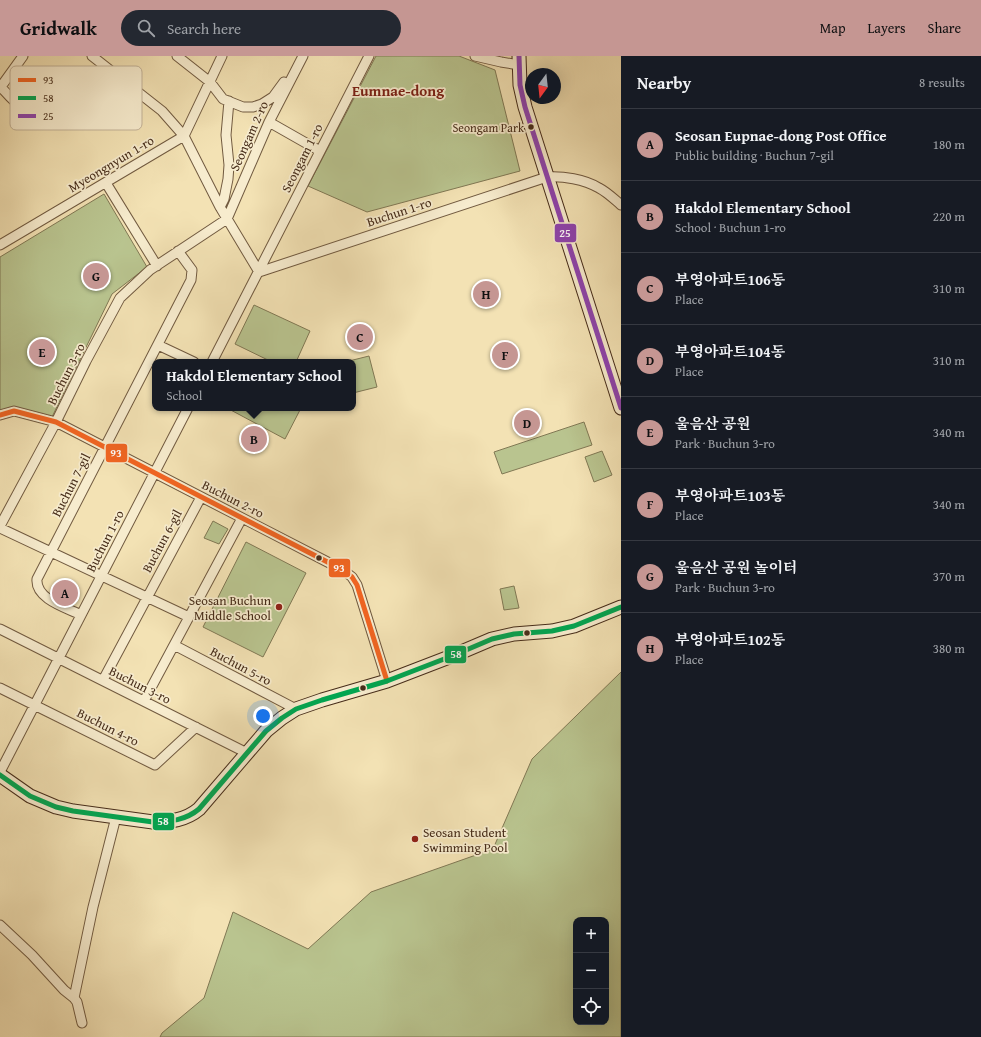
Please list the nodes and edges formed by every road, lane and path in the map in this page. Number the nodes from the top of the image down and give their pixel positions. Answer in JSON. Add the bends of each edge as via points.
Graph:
{"nodes":[{"id":1,"x":22,"y":56,"type":"edge"},
{"id":2,"x":92,"y":56,"type":"edge"},
{"id":3,"x":177,"y":56,"type":"edge"},
{"id":4,"x":222,"y":56,"type":"edge"},
{"id":5,"x":303,"y":56,"type":"edge"},
{"id":6,"x":369,"y":56,"type":"edge"},
{"id":7,"x":475,"y":56,"type":"edge"},
{"id":8,"x":519,"y":60,"type":"edge"},
{"id":9,"x":15,"y":66,"type":"edge"},
{"id":10,"x":105,"y":66,"type":"edge"},
{"id":11,"x":297,"y":66,"type":"junction"},
{"id":12,"x":10,"y":73,"type":"edge"},
{"id":13,"x":210,"y":82,"type":"junction"},
{"id":14,"x":0,"y":87,"type":"edge"},
{"id":15,"x":142,"y":95,"type":"edge"},
{"id":16,"x":10,"y":98,"type":"edge"},
{"id":17,"x":229,"y":101,"type":"junction"},
{"id":18,"x":268,"y":122,"type":"junction"},
{"id":19,"x":184,"y":136,"type":"junction"},
{"id":20,"x":320,"y":151,"type":"junction"},
{"id":21,"x":547,"y":177,"type":"junction"},
{"id":22,"x":106,"y":182,"type":"junction"},
{"id":23,"x":621,"y":205,"type":"edge"},
{"id":24,"x":220,"y":207,"type":"junction"},
{"id":25,"x":227,"y":219,"type":"junction"},
{"id":26,"x":0,"y":246,"type":"edge"},
{"id":27,"x":178,"y":251,"type":"junction"},
{"id":28,"x":157,"y":266,"type":"junction"},
{"id":29,"x":259,"y":272,"type":"junction"},
{"id":30,"x":158,"y":345,"type":"junction"},
{"id":31,"x":188,"y":359,"type":"edge"},
{"id":32,"x":214,"y":359,"type":"edge"},
{"id":33,"x":621,"y":408,"type":"edge"},
{"id":34,"x":186,"y":411,"type":"edge"},
{"id":35,"x":0,"y":415,"type":"edge"},
{"id":36,"x":56,"y":422,"type":"junction"},
{"id":37,"x":105,"y":448,"type":"junction"},
{"id":38,"x":154,"y":474,"type":"junction"},
{"id":39,"x":201,"y":497,"type":"junction"},
{"id":40,"x":242,"y":518,"type":"junction"},
{"id":41,"x":0,"y":527,"type":"edge"},
{"id":42,"x":51,"y":552,"type":"junction"},
{"id":43,"x":102,"y":576,"type":"junction"},
{"id":44,"x":147,"y":597,"type":"junction"},
{"id":45,"x":621,"y":606,"type":"edge"},
{"id":46,"x":81,"y":615,"type":"junction"},
{"id":47,"x":189,"y":617,"type":"junction"},
{"id":48,"x":0,"y":629,"type":"edge"},
{"id":49,"x":174,"y":645,"type":"junction"},
{"id":50,"x":59,"y":658,"type":"junction"},
{"id":51,"x":102,"y":680,"type":"junction"},
{"id":52,"x":387,"y":681,"type":"junction"},
{"id":53,"x":0,"y":688,"type":"edge"},
{"id":54,"x":144,"y":701,"type":"junction"},
{"id":55,"x":35,"y":705,"type":"junction"},
{"id":56,"x":296,"y":709,"type":"junction"},
{"id":57,"x":196,"y":727,"type":"junction"},
{"id":58,"x":247,"y":753,"type":"junction"},
{"id":59,"x":0,"y":773,"type":"edge"},
{"id":60,"x":116,"y":817,"type":"junction"},
{"id":61,"x":0,"y":925,"type":"edge"},
{"id":62,"x":74,"y":998,"type":"junction"},
{"id":63,"x":82,"y":1023,"type":"dead end"}],
"edges":[{"from":1,"to":9,"type":"street"},
{"from":2,"to":10,"type":"street"},
{"from":3,"to":13,"type":"street"},
{"from":4,"to":13,"type":"street"},
{"from":5,"to":11,"type":"street","name":"Seongam 2-ro"},
{"from":6,"to":20,"type":"street","name":"Seongam 1-ro"},
{"from":7,"to":8,"type":"street","via":[[495,61]]},
{"from":8,"to":21,"type":"street","via":[[522,96]]},
{"from":11,"to":17,"type":"street","name":"Seongam 2-ro","via":[[273,97],[262,104],[243,107]]},
{"from":11,"to":18,"type":"street","name":"Seongam 2-ro"},
{"from":12,"to":14,"type":"street"},
{"from":13,"to":17,"type":"street","via":[[223,99]]},
{"from":13,"to":19,"type":"street"},
{"from":14,"to":16,"type":"street"},
{"from":15,"to":19,"type":"street","via":[[162,111]]},
{"from":17,"to":24,"type":"street","via":[[226,135],[228,179]]},
{"from":18,"to":20,"type":"street"},
{"from":18,"to":25,"type":"street","name":"Seongam 2-ro"},
{"from":19,"to":22,"type":"street","name":"Myeongnyun 1-ro"},
{"from":19,"to":24,"type":"street"},
{"from":20,"to":29,"type":"street","name":"Seongam 1-ro"},
{"from":21,"to":23,"type":"street","via":[[594,185]]},
{"from":21,"to":29,"type":"street","name":"Buchun 1-ro"},
{"from":21,"to":33,"type":"street"},
{"from":22,"to":26,"type":"street","name":"Myeongnyun 1-ro"},
{"from":22,"to":28,"type":"street"},
{"from":24,"to":25,"type":"street"},
{"from":25,"to":27,"type":"street","name":"Buchun 3-ro"},
{"from":25,"to":29,"type":"street"},
{"from":27,"to":28,"type":"street","name":"Buchun 3-ro"},
{"from":27,"to":30,"type":"street","name":"Buchun 7-gil","via":[[191,268],[192,275]]},
{"from":28,"to":36,"type":"street","name":"Buchun 3-ro","via":[[120,298]]},
{"from":29,"to":32,"type":"street"},
{"from":30,"to":31,"type":"street"},
{"from":30,"to":37,"type":"street","name":"Buchun 7-gil"},
{"from":34,"to":38,"type":"street","name":"Buchun 1-ro"},
{"from":35,"to":36,"type":"street","name":"Buchun 2-ro","via":[[14,411]]},
{"from":36,"to":37,"type":"street","name":"Buchun 2-ro"},
{"from":36,"to":41,"type":"street","name":"Buchun 3-ro"},
{"from":37,"to":38,"type":"street","name":"Buchun 2-ro"},
{"from":37,"to":42,"type":"street","name":"Buchun 7-gil"},
{"from":38,"to":39,"type":"street","name":"Buchun 2-ro"},
{"from":38,"to":43,"type":"street","name":"Buchun 1-ro"},
{"from":39,"to":40,"type":"street","name":"Buchun 2-ro"},
{"from":39,"to":44,"type":"street","name":"Buchun 6-gil"},
{"from":40,"to":47,"type":"street"},
{"from":40,"to":52,"type":"street","name":"Buchun 2-ro","via":[[332,563],[352,577],[357,585]]},
{"from":41,"to":42,"type":"street"},
{"from":42,"to":43,"type":"street"},
{"from":42,"to":46,"type":"street","name":"Buchun 7-gil","via":[[38,579],[38,588],[45,596]]},
{"from":43,"to":44,"type":"street"},
{"from":43,"to":46,"type":"street","name":"Buchun 1-ro"},
{"from":44,"to":47,"type":"street"},
{"from":44,"to":51,"type":"street","name":"Buchun 6-gil"},
{"from":45,"to":52,"type":"street","via":[[574,626],[492,639]]},
{"from":46,"to":50,"type":"street","name":"Buchun 1-ro"},
{"from":47,"to":49,"type":"street"},
{"from":48,"to":50,"type":"street","name":"Buchun 3-ro"},
{"from":49,"to":54,"type":"street"},
{"from":49,"to":56,"type":"street","name":"Buchun 5-ro"},
{"from":50,"to":51,"type":"street","name":"Buchun 3-ro"},
{"from":50,"to":55,"type":"street","name":"Buchun 1-ro"},
{"from":51,"to":54,"type":"street","name":"Buchun 3-ro"},
{"from":52,"to":56,"type":"street"},
{"from":53,"to":55,"type":"street","name":"Buchun 4-ro"},
{"from":54,"to":57,"type":"street","name":"Buchun 3-ro"},
{"from":55,"to":57,"type":"street","name":"Buchun 4-ro","via":[[155,765]]},
{"from":55,"to":59,"type":"street","name":"Buchun 1-ro"},
{"from":56,"to":58,"type":"street","via":[[270,728]]},
{"from":57,"to":58,"type":"street","name":"Buchun 3-ro"},
{"from":58,"to":60,"type":"street","via":[[199,809],[189,816],[162,822]]},
{"from":59,"to":60,"type":"street","via":[[24,792],[51,806]]},
{"from":60,"to":62,"type":"street","via":[[93,907]]},
{"from":61,"to":62,"type":"street"},
{"from":62,"to":63,"type":"street"}]}
